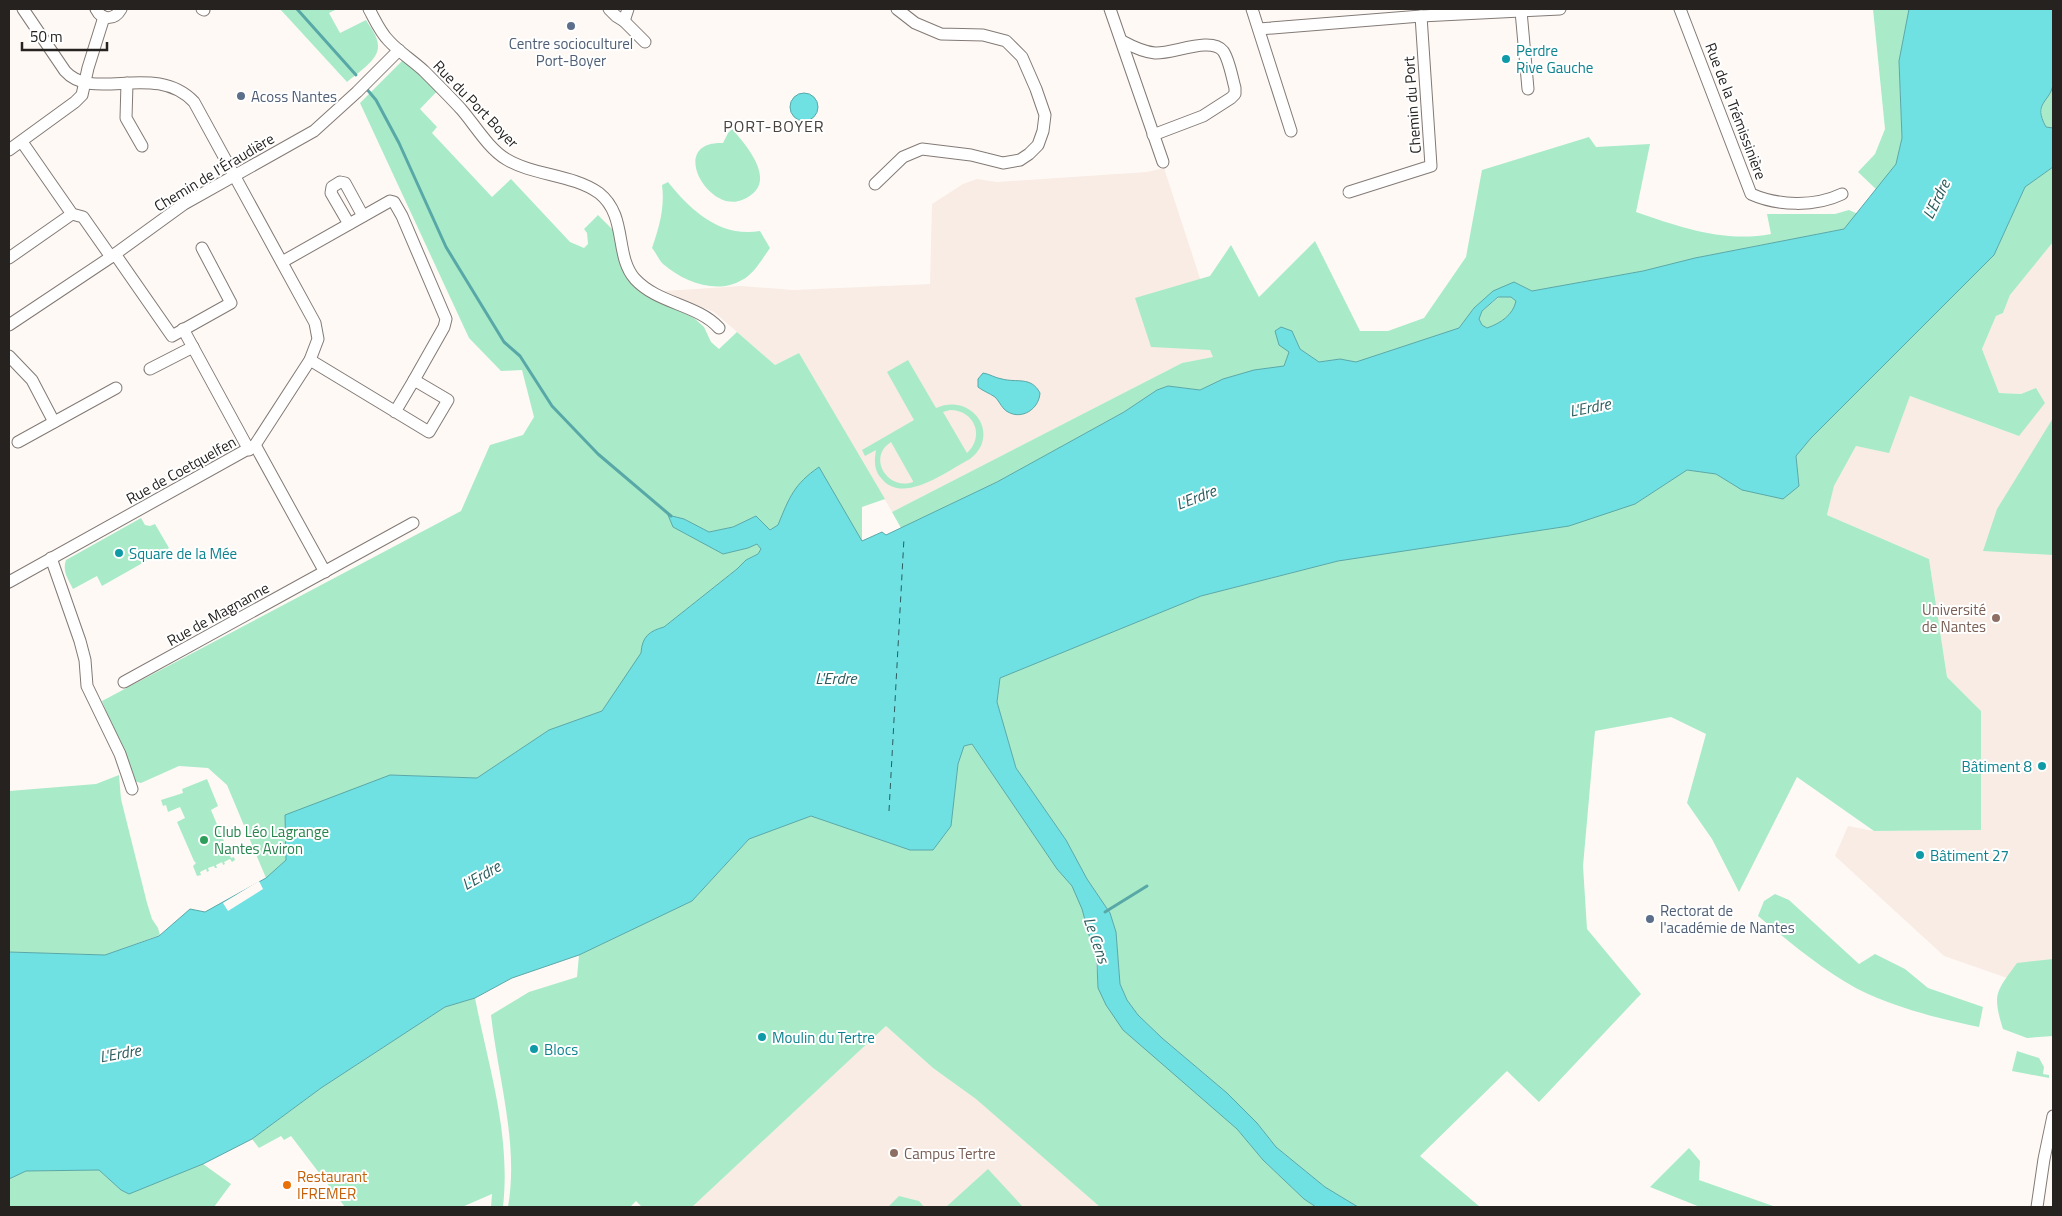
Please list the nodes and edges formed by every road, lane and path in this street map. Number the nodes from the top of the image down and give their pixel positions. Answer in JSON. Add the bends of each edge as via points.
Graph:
{"nodes":[{"id":1,"x":22,"y":9,"type":"edge"},
{"id":2,"x":96,"y":9,"type":"edge"},
{"id":3,"x":121,"y":9,"type":"edge"},
{"id":4,"x":369,"y":9,"type":"edge"},
{"id":5,"x":609,"y":9,"type":"edge"},
{"id":6,"x":628,"y":9,"type":"edge"},
{"id":7,"x":897,"y":9,"type":"edge"},
{"id":8,"x":1110,"y":9,"type":"edge"},
{"id":9,"x":1252,"y":9,"type":"edge"},
{"id":10,"x":1560,"y":9,"type":"edge"},
{"id":11,"x":1680,"y":9,"type":"edge"},
{"id":12,"x":1520,"y":11,"type":"junction"},
{"id":13,"x":1421,"y":16,"type":"junction"},
{"id":14,"x":104,"y":18,"type":"junction"},
{"id":15,"x":624,"y":21,"type":"junction"},
{"id":16,"x":1258,"y":29,"type":"junction"},
{"id":17,"x":1122,"y":41,"type":"junction"},
{"id":18,"x":645,"y":42,"type":"dead end"},
{"id":19,"x":399,"y":50,"type":"junction"},
{"id":20,"x":84,"y":82,"type":"junction"},
{"id":21,"x":127,"y":83,"type":"junction"},
{"id":22,"x":1528,"y":89,"type":"dead end"},
{"id":23,"x":1290,"y":131,"type":"dead end"},
{"id":24,"x":1153,"y":135,"type":"junction"},
{"id":25,"x":22,"y":142,"type":"junction"},
{"id":26,"x":142,"y":146,"type":"dead end"},
{"id":27,"x":9,"y":150,"type":"edge"},
{"id":28,"x":1163,"y":162,"type":"dead end"},
{"id":29,"x":235,"y":175,"type":"junction"},
{"id":30,"x":875,"y":184,"type":"dead end"},
{"id":31,"x":1349,"y":192,"type":"dead end"},
{"id":32,"x":1842,"y":194,"type":"dead end"},
{"id":33,"x":72,"y":214,"type":"junction"},
{"id":34,"x":363,"y":216,"type":"junction"},
{"id":35,"x":348,"y":224,"type":"junction"},
{"id":36,"x":202,"y":248,"type":"dead end"},
{"id":37,"x":113,"y":256,"type":"junction"},
{"id":38,"x":9,"y":258,"type":"edge"},
{"id":39,"x":282,"y":262,"type":"junction"},
{"id":40,"x":9,"y":325,"type":"edge"},
{"id":41,"x":719,"y":328,"type":"dead end"},
{"id":42,"x":183,"y":329,"type":"junction"},
{"id":43,"x":193,"y":347,"type":"junction"},
{"id":44,"x":9,"y":356,"type":"edge"},
{"id":45,"x":310,"y":360,"type":"junction"},
{"id":46,"x":150,"y":370,"type":"dead end"},
{"id":47,"x":414,"y":380,"type":"junction"},
{"id":48,"x":116,"y":388,"type":"dead end"},
{"id":49,"x":395,"y":412,"type":"junction"},
{"id":50,"x":54,"y":422,"type":"junction"},
{"id":51,"x":18,"y":442,"type":"dead end"},
{"id":52,"x":252,"y":448,"type":"junction"},
{"id":53,"x":413,"y":523,"type":"dead end"},
{"id":54,"x":51,"y":558,"type":"junction"},
{"id":55,"x":326,"y":572,"type":"junction"},
{"id":56,"x":9,"y":582,"type":"edge"},
{"id":57,"x":124,"y":682,"type":"dead end"},
{"id":58,"x":132,"y":789,"type":"dead end"},
{"id":59,"x":2053,"y":1116,"type":"edge"},
{"id":60,"x":2038,"y":1207,"type":"edge"}],
"edges":[{"from":1,"to":20,"type":"street","via":[[65,71]]},
{"from":2,"to":14,"type":"street"},
{"from":3,"to":14,"type":"street","via":[[116,16]]},
{"from":4,"to":19,"type":"street","name":"Rue du Port Boyer","via":[[388,40]]},
{"from":5,"to":15,"type":"street"},
{"from":6,"to":15,"type":"street"},
{"from":7,"to":30,"type":"street","via":[[915,23],[941,34],[983,36],[1006,41],[1022,57],[1036,89],[1045,116],[1044,131],[1038,145],[1020,160],[1003,163],[922,149],[903,158]]},
{"from":8,"to":17,"type":"street"},
{"from":9,"to":16,"type":"street"},
{"from":10,"to":12,"type":"street"},
{"from":11,"to":32,"type":"street","name":"Rue de la Trémissinière","via":[[1751,194],[1765,200],[1796,203],[1830,200]]},
{"from":12,"to":13,"type":"street"},
{"from":12,"to":22,"type":"street"},
{"from":13,"to":16,"type":"street"},
{"from":13,"to":31,"type":"street","name":"Chemin du Port","via":[[1431,166]]},
{"from":14,"to":20,"type":"street"},
{"from":15,"to":18,"type":"street"},
{"from":16,"to":23,"type":"street"},
{"from":17,"to":24,"type":"street"},
{"from":17,"to":24,"type":"street","via":[[1156,53],[1215,45],[1223,52],[1235,88],[1231,98],[1203,116]]},
{"from":19,"to":29,"type":"street","name":"Chemin de l'Éraudière","via":[[314,131]]},
{"from":19,"to":41,"type":"street","name":"Rue du Port Boyer","via":[[424,71],[506,159],[587,186],[604,197],[616,216],[627,264],[634,277],[651,293],[712,320]]},
{"from":20,"to":21,"type":"street","name":"Rue de Coetquelfen"},
{"from":20,"to":25,"type":"street","via":[[79,99]]},
{"from":21,"to":26,"type":"street","via":[[126,118]]},
{"from":21,"to":29,"type":"street","name":"Rue de Coetquelfen","via":[[166,84],[186,95],[194,102]]},
{"from":24,"to":28,"type":"street"},
{"from":25,"to":27,"type":"street"},
{"from":25,"to":33,"type":"street"},
{"from":29,"to":37,"type":"street","name":"Chemin de l'Éraudière","via":[[184,204]]},
{"from":29,"to":39,"type":"street","name":"Rue de Coetquelfen"},
{"from":33,"to":37,"type":"street","via":[[83,217]]},
{"from":33,"to":38,"type":"street"},
{"from":34,"to":35,"type":"street"},
{"from":34,"to":35,"type":"street","via":[[345,183],[340,182],[332,187],[331,193]]},
{"from":34,"to":47,"type":"street","via":[[390,201],[398,206],[445,315],[444,327]]},
{"from":35,"to":39,"type":"street"},
{"from":36,"to":42,"type":"street","via":[[231,303]]},
{"from":37,"to":40,"type":"street","name":"Chemin de l'Éraudière"},
{"from":37,"to":42,"type":"street","via":[[172,336]]},
{"from":39,"to":45,"type":"street","name":"Rue de Coetquelfen","via":[[317,329],[318,340]]},
{"from":42,"to":43,"type":"street"},
{"from":43,"to":46,"type":"street"},
{"from":43,"to":52,"type":"street"},
{"from":44,"to":50,"type":"street","via":[[32,380]]},
{"from":45,"to":49,"type":"street"},
{"from":45,"to":52,"type":"street","name":"Rue de Coetquelfen"},
{"from":47,"to":49,"type":"street"},
{"from":47,"to":49,"type":"street","via":[[448,400],[429,432]]},
{"from":48,"to":50,"type":"street"},
{"from":50,"to":51,"type":"street"},
{"from":52,"to":54,"type":"street","name":"Rue de Coetquelfen"},
{"from":52,"to":55,"type":"street"},
{"from":53,"to":55,"type":"street","name":"Rue de Magnanne"},
{"from":54,"to":56,"type":"street","name":"Rue de Coetquelfen"},
{"from":54,"to":58,"type":"street","via":[[80,642],[87,686],[120,754]]},
{"from":55,"to":57,"type":"street","name":"Rue de Magnanne"},
{"from":59,"to":60,"type":"street"}]}
